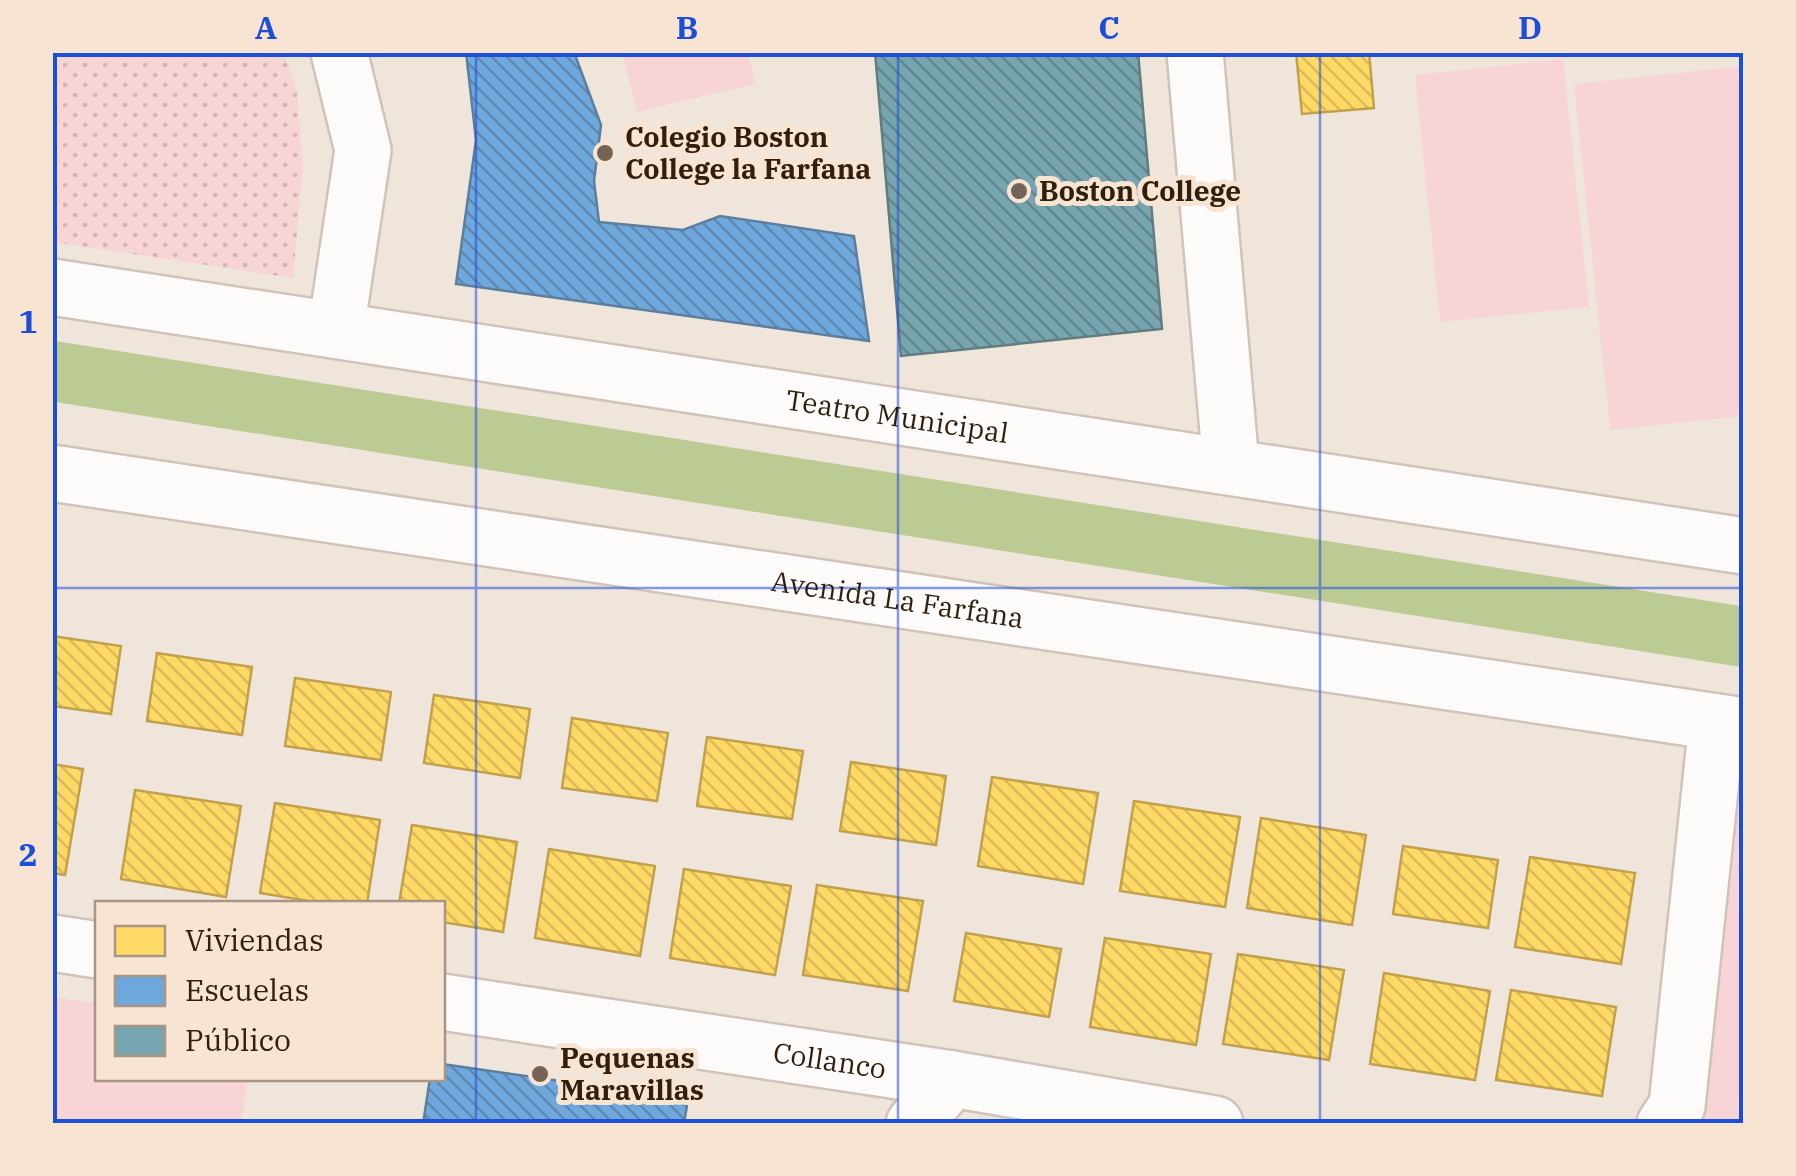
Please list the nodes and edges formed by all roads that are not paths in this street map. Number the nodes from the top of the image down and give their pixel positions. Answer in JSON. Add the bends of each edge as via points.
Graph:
{"nodes":[{"id":1,"x":339,"y":52,"type":"edge"},
{"id":2,"x":1196,"y":52,"type":"edge"},
{"id":3,"x":52,"y":287,"type":"edge"},
{"id":4,"x":336,"y":330,"type":"junction"},
{"id":5,"x":1230,"y":466,"type":"junction"},
{"id":6,"x":52,"y":473,"type":"edge"},
{"id":7,"x":1744,"y":546,"type":"edge"},
{"id":8,"x":1730,"y":724,"type":"edge"},
{"id":9,"x":52,"y":943,"type":"edge"},
{"id":10,"x":95,"y":950,"type":"edge"},
{"id":11,"x":445,"y":1002,"type":"edge"},
{"id":12,"x":952,"y":1079,"type":"junction"},
{"id":13,"x":914,"y":1124,"type":"edge"},
{"id":14,"x":1215,"y":1124,"type":"edge"},
{"id":15,"x":1666,"y":1124,"type":"edge"}],
"edges":[{"from":1,"to":4,"type":"street","via":[[363,150]]},
{"from":2,"to":5,"type":"street"},
{"from":3,"to":4,"type":"street","name":"Teatro Municipal"},
{"from":4,"to":5,"type":"street","name":"Teatro Municipal"},
{"from":5,"to":7,"type":"street","name":"Teatro Municipal"},
{"from":6,"to":8,"type":"street","name":"Avenida La Farfana"},
{"from":8,"to":15,"type":"street","via":[[1677,1106]]},
{"from":9,"to":10,"type":"street"},
{"from":11,"to":12,"type":"street","name":"Collanco"},
{"from":12,"to":13,"type":"street"},
{"from":12,"to":14,"type":"street","name":"Collanco"}]}
